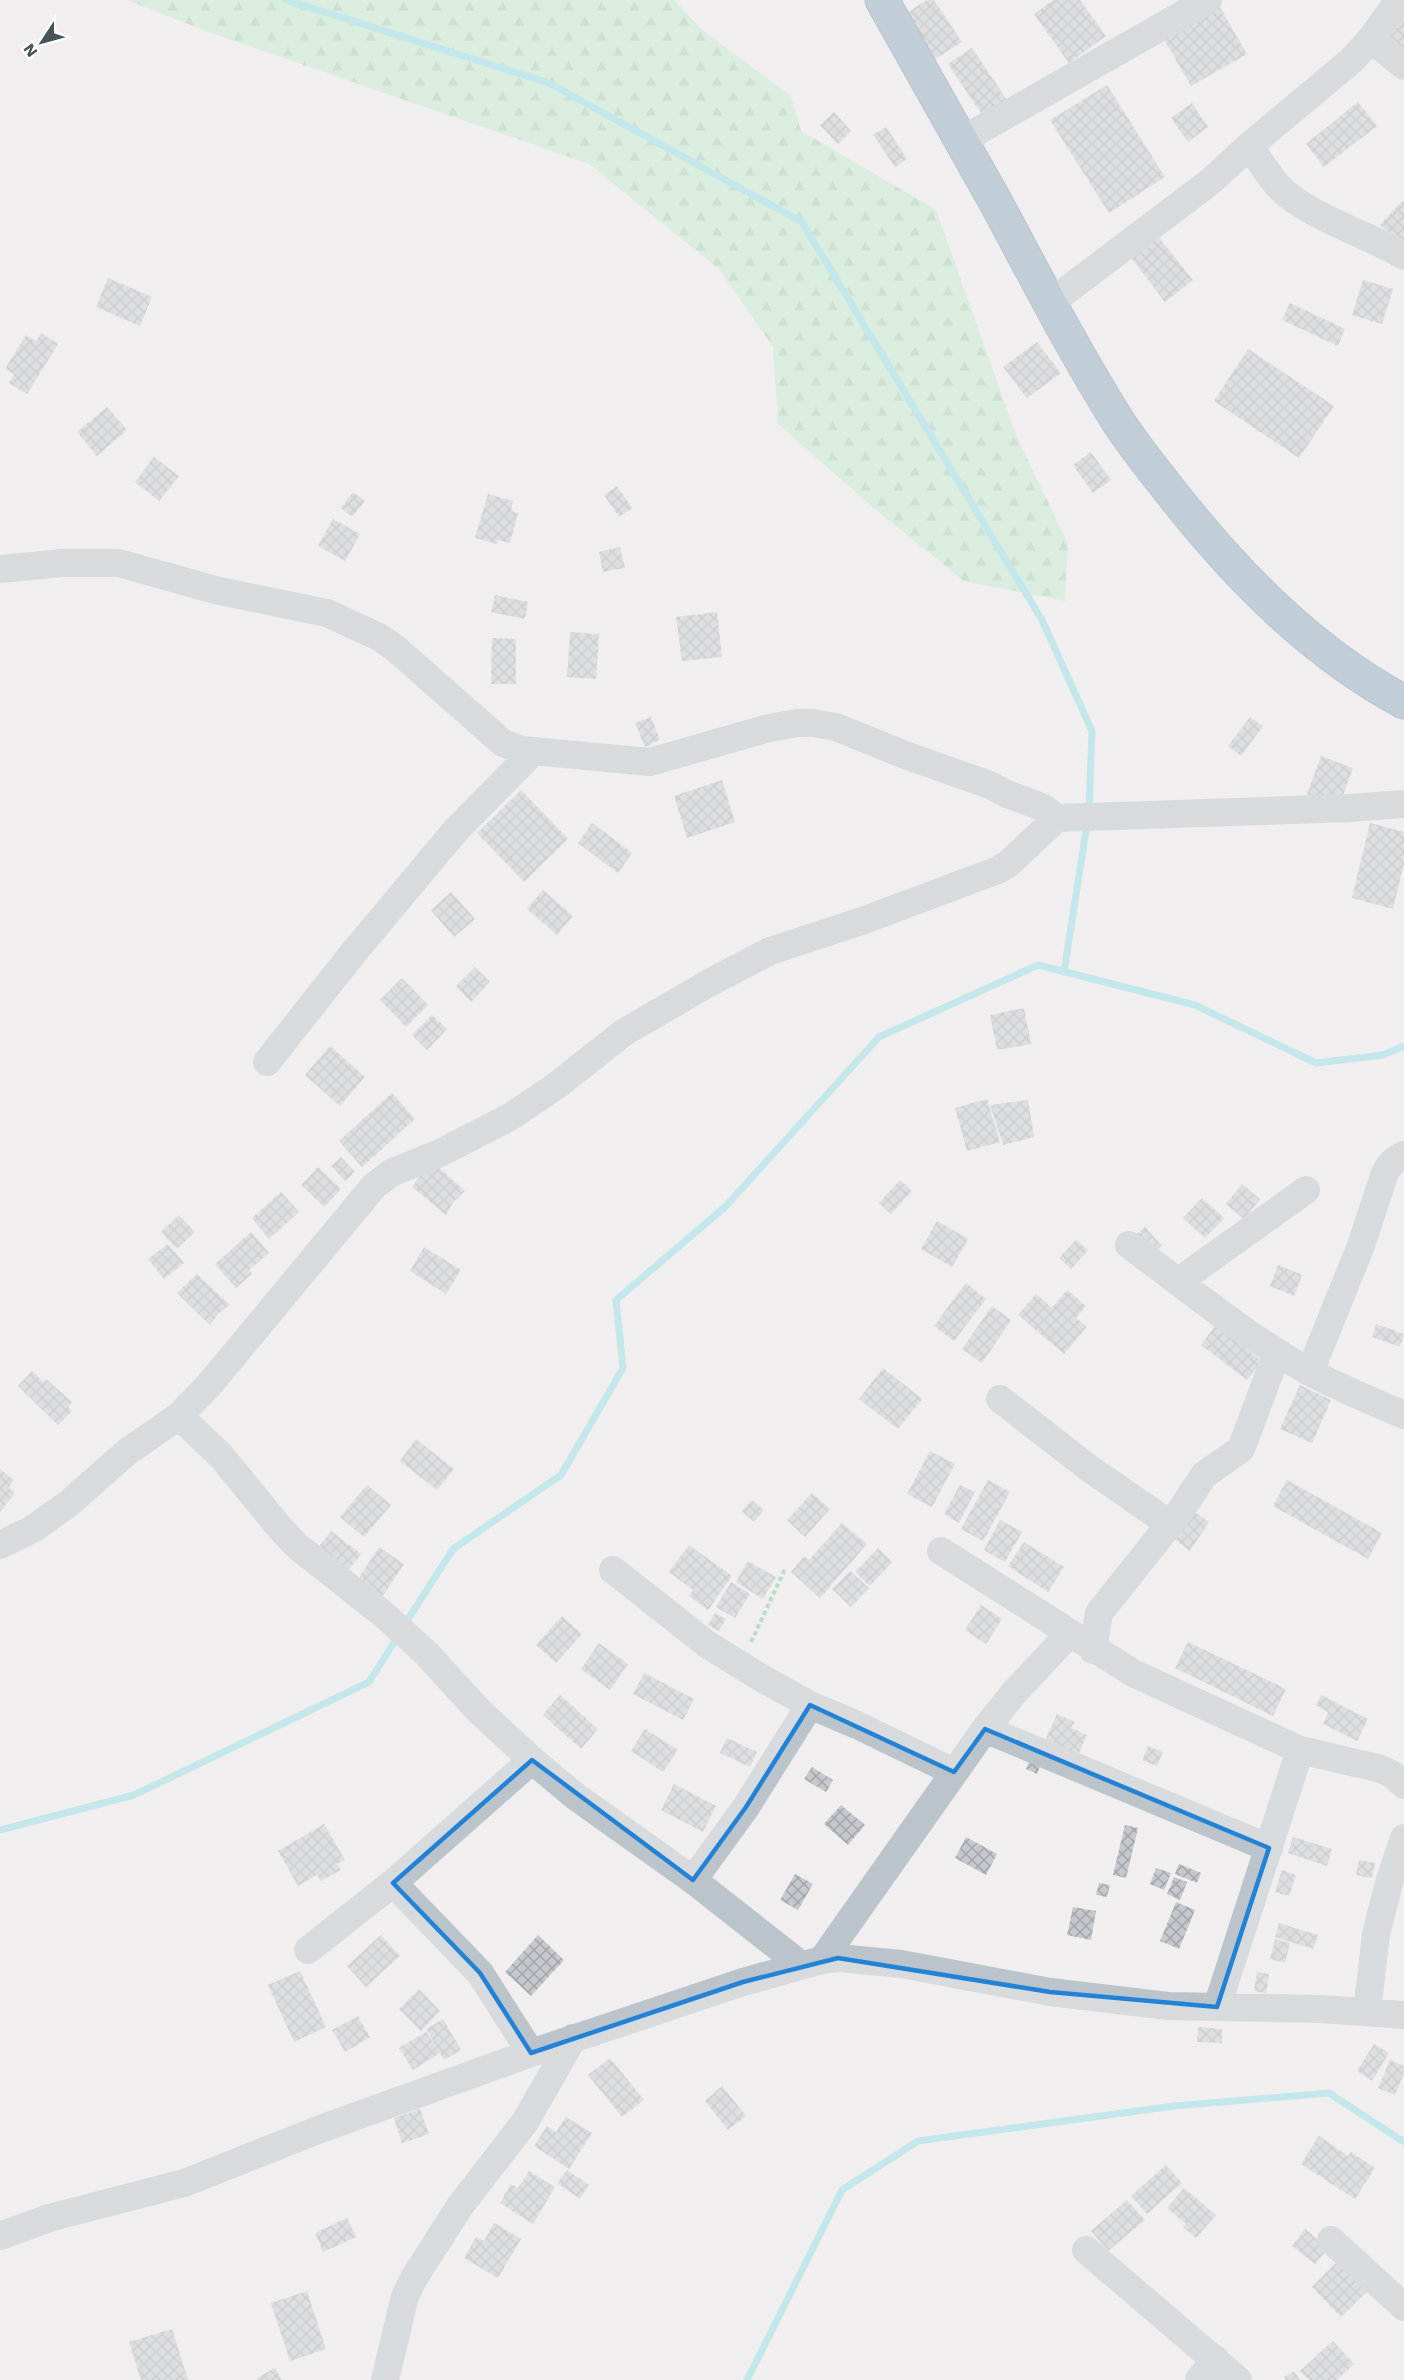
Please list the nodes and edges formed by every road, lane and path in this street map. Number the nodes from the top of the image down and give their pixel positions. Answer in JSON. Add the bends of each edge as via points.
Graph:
{"nodes":[{"id":1,"x":1208,"y":0,"type":"edge"},
{"id":2,"x":1399,"y":0,"type":"edge"},
{"id":3,"x":886,"y":2,"type":"edge"},
{"id":4,"x":1371,"y":39,"type":"junction"},
{"id":5,"x":1404,"y":66,"type":"edge"},
{"id":6,"x":962,"y":140,"type":"junction"},
{"id":7,"x":1249,"y":146,"type":"junction"},
{"id":8,"x":1404,"y":256,"type":"edge"},
{"id":9,"x":1050,"y":303,"type":"junction"},
{"id":10,"x":0,"y":568,"type":"edge"},
{"id":11,"x":1404,"y":702,"type":"edge"},
{"id":12,"x":533,"y":752,"type":"junction"},
{"id":13,"x":1404,"y":804,"type":"edge"},
{"id":14,"x":1057,"y":818,"type":"junction"},
{"id":15,"x":267,"y":1062,"type":"dead end"},
{"id":16,"x":1404,"y":1155,"type":"edge"},
{"id":17,"x":1306,"y":1190,"type":"dead end"},
{"id":18,"x":1129,"y":1245,"type":"dead end"},
{"id":19,"x":1179,"y":1281,"type":"junction"},
{"id":20,"x":1277,"y":1353,"type":"junction"},
{"id":21,"x":1310,"y":1372,"type":"junction"},
{"id":22,"x":1000,"y":1399,"type":"dead end"},
{"id":23,"x":1404,"y":1415,"type":"edge"},
{"id":24,"x":179,"y":1416,"type":"junction"},
{"id":25,"x":1170,"y":1524,"type":"junction"},
{"id":26,"x":0,"y":1545,"type":"edge"},
{"id":27,"x":941,"y":1551,"type":"dead end"},
{"id":28,"x":785,"y":1569,"type":"dead end"},
{"id":29,"x":613,"y":1570,"type":"dead end"},
{"id":30,"x":1069,"y":1634,"type":"junction"},
{"id":31,"x":1093,"y":1650,"type":"junction"},
{"id":32,"x":740,"y":1665,"type":"junction"},
{"id":33,"x":810,"y":1705,"type":"junction"},
{"id":34,"x":985,"y":1730,"type":"junction"},
{"id":35,"x":1300,"y":1750,"type":"junction"},
{"id":36,"x":532,"y":1760,"type":"junction"},
{"id":37,"x":954,"y":1772,"type":"junction"},
{"id":38,"x":1404,"y":1785,"type":"edge"},
{"id":39,"x":1404,"y":1838,"type":"edge"},
{"id":40,"x":1269,"y":1848,"type":"junction"},
{"id":41,"x":693,"y":1880,"type":"junction"},
{"id":42,"x":393,"y":1883,"type":"junction"},
{"id":43,"x":308,"y":1950,"type":"dead end"},
{"id":44,"x":811,"y":1963,"type":"junction"},
{"id":45,"x":1217,"y":2007,"type":"junction"},
{"id":46,"x":1367,"y":2012,"type":"junction"},
{"id":47,"x":1404,"y":2015,"type":"edge"},
{"id":48,"x":573,"y":2038,"type":"junction"},
{"id":49,"x":531,"y":2053,"type":"junction"},
{"id":50,"x":0,"y":2236,"type":"edge"},
{"id":51,"x":1331,"y":2240,"type":"dead end"},
{"id":52,"x":1086,"y":2250,"type":"dead end"},
{"id":53,"x":1404,"y":2307,"type":"edge"},
{"id":54,"x":1207,"y":2369,"type":"edge"},
{"id":55,"x":386,"y":2380,"type":"edge"},
{"id":56,"x":1238,"y":2380,"type":"edge"}],
"edges":[{"from":1,"to":6,"type":"street"},
{"from":2,"to":4,"type":"street"},
{"from":3,"to":6,"type":"highway"},
{"from":4,"to":5,"type":"street"},
{"from":4,"to":7,"type":"street","via":[[1352,60]]},
{"from":6,"to":9,"type":"highway"},
{"from":7,"to":8,"type":"street","via":[[1280,188],[1314,212]]},
{"from":7,"to":9,"type":"street","via":[[1178,207]]},
{"from":9,"to":11,"type":"highway","via":[[1115,416],[1198,527],[1272,605],[1322,648],[1372,685]]},
{"from":10,"to":12,"type":"street","via":[[119,563],[215,591],[327,613],[395,648],[503,743]]},
{"from":12,"to":14,"type":"street","via":[[650,762],[769,728],[813,723],[836,727],[990,784],[1042,807]]},
{"from":12,"to":15,"type":"street","via":[[456,830]]},
{"from":13,"to":14,"type":"street"},
{"from":14,"to":24,"type":"street","via":[[998,870],[770,951],[623,1033],[510,1117],[391,1173],[374,1186]]},
{"from":16,"to":21,"type":"street","via":[[1397,1157],[1384,1174],[1362,1243]]},
{"from":17,"to":19,"type":"street"},
{"from":18,"to":19,"type":"street"},
{"from":19,"to":20,"type":"street","via":[[1210,1308]]},
{"from":20,"to":21,"type":"street"},
{"from":20,"to":25,"type":"street","via":[[1241,1449],[1204,1475]]},
{"from":21,"to":23,"type":"street"},
{"from":22,"to":25,"type":"street"},
{"from":24,"to":26,"type":"street","via":[[127,1452],[42,1523]]},
{"from":24,"to":36,"type":"street","via":[[221,1456],[297,1546],[426,1653],[479,1711]]},
{"from":25,"to":31,"type":"street","via":[[1099,1612]]},
{"from":27,"to":30,"type":"street"},
{"from":28,"to":32,"type":"path"},
{"from":29,"to":32,"type":"street"},
{"from":30,"to":31,"type":"street"},
{"from":30,"to":34,"type":"street"},
{"from":31,"to":35,"type":"street","via":[[1133,1673]]},
{"from":32,"to":33,"type":"street"},
{"from":33,"to":37,"type":"street"},
{"from":33,"to":41,"type":"street","via":[[746,1807]]},
{"from":34,"to":37,"type":"street"},
{"from":34,"to":40,"type":"street"},
{"from":35,"to":38,"type":"street","via":[[1381,1769]]},
{"from":35,"to":40,"type":"street"},
{"from":36,"to":41,"type":"street","via":[[575,1796]]},
{"from":36,"to":42,"type":"street"},
{"from":37,"to":44,"type":"street"},
{"from":39,"to":46,"type":"street","via":[[1376,1934]]},
{"from":40,"to":45,"type":"street"},
{"from":41,"to":44,"type":"street"},
{"from":42,"to":43,"type":"street"},
{"from":42,"to":49,"type":"street","via":[[480,1974]]},
{"from":44,"to":45,"type":"street","via":[[838,1958],[901,1964],[1050,1992],[1168,2006]]},
{"from":44,"to":48,"type":"street"},
{"from":45,"to":46,"type":"street"},
{"from":46,"to":47,"type":"street"},
{"from":48,"to":49,"type":"street"},
{"from":48,"to":55,"type":"street","via":[[525,2122],[460,2206],[414,2278],[402,2307]]},
{"from":49,"to":50,"type":"street","via":[[184,2183],[49,2218]]},
{"from":51,"to":53,"type":"street"},
{"from":52,"to":54,"type":"street"},
{"from":54,"to":56,"type":"street"}]}
